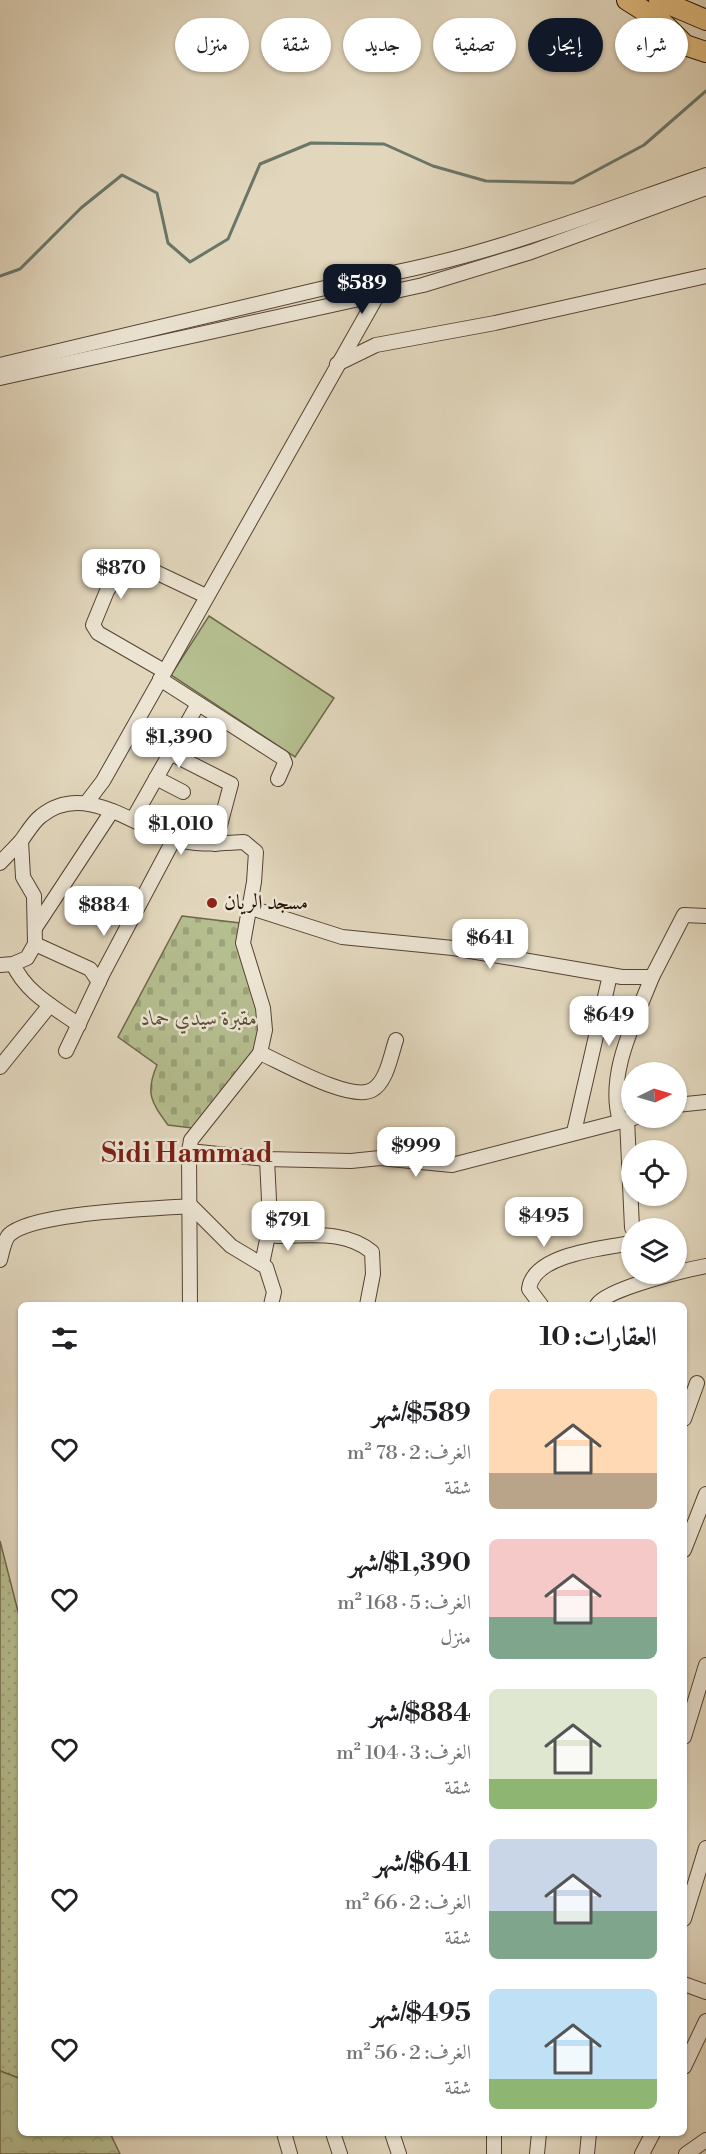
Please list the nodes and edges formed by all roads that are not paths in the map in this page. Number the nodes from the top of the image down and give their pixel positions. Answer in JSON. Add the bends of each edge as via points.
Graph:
{"nodes":[{"id":1,"x":627,"y":0,"type":"edge"},
{"id":2,"x":659,"y":0,"type":"edge"},
{"id":3,"x":702,"y":15,"type":"edge"},
{"id":4,"x":656,"y":18,"type":"edge"},
{"id":5,"x":688,"y":46,"type":"edge"},
{"id":6,"x":704,"y":51,"type":"edge"},
{"id":7,"x":706,"y":175,"type":"edge"},
{"id":8,"x":706,"y":188,"type":"edge"},
{"id":9,"x":706,"y":276,"type":"edge"},
{"id":10,"x":371,"y":277,"type":"junction"},
{"id":11,"x":376,"y":296,"type":"junction"},
{"id":12,"x":362,"y":299,"type":"junction"},
{"id":13,"x":336,"y":364,"type":"junction"},
{"id":14,"x":0,"y":365,"type":"edge"},
{"id":15,"x":0,"y":378,"type":"edge"},
{"id":16,"x":206,"y":596,"type":"junction"},
{"id":17,"x":162,"y":675,"type":"junction"},
{"id":18,"x":198,"y":704,"type":"junction"},
{"id":19,"x":170,"y":753,"type":"junction"},
{"id":20,"x":156,"y":778,"type":"junction"},
{"id":21,"x":278,"y":779,"type":"dead end"},
{"id":22,"x":183,"y":792,"type":"dead end"},
{"id":23,"x":87,"y":802,"type":"junction"},
{"id":24,"x":112,"y":812,"type":"junction"},
{"id":25,"x":133,"y":819,"type":"junction"},
{"id":26,"x":174,"y":839,"type":"junction"},
{"id":27,"x":21,"y":841,"type":"junction"},
{"id":28,"x":215,"y":844,"type":"junction"},
{"id":29,"x":0,"y":863,"type":"edge"},
{"id":30,"x":248,"y":907,"type":"junction"},
{"id":31,"x":706,"y":916,"type":"edge"},
{"id":32,"x":35,"y":928,"type":"junction"},
{"id":33,"x":35,"y":944,"type":"junction"},
{"id":34,"x":7,"y":965,"type":"edge"},
{"id":35,"x":610,"y":975,"type":"junction"},
{"id":36,"x":652,"y":977,"type":"junction"},
{"id":37,"x":99,"y":982,"type":"junction"},
{"id":38,"x":50,"y":1005,"type":"junction"},
{"id":39,"x":79,"y":1025,"type":"junction"},
{"id":40,"x":396,"y":1040,"type":"dead end"},
{"id":41,"x":66,"y":1051,"type":"dead end"},
{"id":42,"x":260,"y":1053,"type":"junction"},
{"id":43,"x":622,"y":1062,"type":"edge"},
{"id":44,"x":621,"y":1065,"type":"edge"},
{"id":45,"x":0,"y":1068,"type":"edge"},
{"id":46,"x":706,"y":1102,"type":"edge"},
{"id":47,"x":687,"y":1104,"type":"edge"},
{"id":48,"x":621,"y":1110,"type":"edge"},
{"id":49,"x":621,"y":1120,"type":"edge"},
{"id":50,"x":627,"y":1128,"type":"edge"},
{"id":51,"x":574,"y":1132,"type":"junction"},
{"id":52,"x":189,"y":1151,"type":"junction"},
{"id":53,"x":267,"y":1159,"type":"junction"},
{"id":54,"x":191,"y":1206,"type":"junction"},
{"id":55,"x":632,"y":1218,"type":"edge"},
{"id":56,"x":279,"y":1236,"type":"junction"},
{"id":57,"x":621,"y":1245,"type":"edge"},
{"id":58,"x":0,"y":1260,"type":"edge"},
{"id":59,"x":262,"y":1264,"type":"junction"},
{"id":60,"x":706,"y":1266,"type":"edge"},
{"id":61,"x":687,"y":1270,"type":"edge"},
{"id":62,"x":630,"y":1284,"type":"edge"},
{"id":63,"x":190,"y":1302,"type":"edge"},
{"id":64,"x":272,"y":1302,"type":"edge"},
{"id":65,"x":371,"y":1302,"type":"edge"},
{"id":66,"x":539,"y":1302,"type":"edge"},
{"id":67,"x":600,"y":1302,"type":"edge"},
{"id":68,"x":696,"y":1383,"type":"edge"},
{"id":69,"x":687,"y":1410,"type":"edge"},
{"id":70,"x":706,"y":1494,"type":"edge"},
{"id":71,"x":687,"y":1542,"type":"edge"},
{"id":72,"x":706,"y":1665,"type":"edge"},
{"id":73,"x":687,"y":1727,"type":"edge"},
{"id":74,"x":706,"y":1848,"type":"edge"},
{"id":75,"x":687,"y":1909,"type":"edge"},
{"id":76,"x":687,"y":1985,"type":"edge"},
{"id":77,"x":706,"y":1992,"type":"edge"},
{"id":78,"x":706,"y":2021,"type":"edge"},
{"id":79,"x":687,"y":2061,"type":"edge"},
{"id":80,"x":285,"y":2136,"type":"edge"},
{"id":81,"x":334,"y":2136,"type":"edge"},
{"id":82,"x":393,"y":2136,"type":"edge"},
{"id":83,"x":494,"y":2136,"type":"edge"},
{"id":84,"x":538,"y":2136,"type":"edge"},
{"id":85,"x":589,"y":2136,"type":"edge"},
{"id":86,"x":651,"y":2136,"type":"edge"},
{"id":87,"x":706,"y":2140,"type":"edge"},
{"id":88,"x":290,"y":2154,"type":"edge"},
{"id":89,"x":340,"y":2154,"type":"edge"},
{"id":90,"x":399,"y":2154,"type":"edge"},
{"id":91,"x":494,"y":2154,"type":"edge"},
{"id":92,"x":537,"y":2154,"type":"edge"},
{"id":93,"x":587,"y":2154,"type":"edge"},
{"id":94,"x":642,"y":2154,"type":"edge"},
{"id":95,"x":686,"y":2154,"type":"edge"}],
"edges":[{"from":1,"to":4,"type":"highway"},
{"from":2,"to":3,"type":"highway"},
{"from":5,"to":6,"type":"highway"},
{"from":7,"to":10,"type":"street","via":[[526,237],[418,269]]},
{"from":8,"to":11,"type":"street","via":[[531,252]]},
{"from":9,"to":13,"type":"street","via":[[376,345]]},
{"from":10,"to":12,"type":"street"},
{"from":10,"to":14,"type":"street"},
{"from":11,"to":12,"type":"street"},
{"from":11,"to":13,"type":"street"},
{"from":12,"to":15,"type":"street"},
{"from":13,"to":16,"type":"street"},
{"from":16,"to":17,"type":"street"},
{"from":16,"to":17,"type":"street","via":[[128,559],[107,591],[93,625],[98,633]]},
{"from":17,"to":18,"type":"street"},
{"from":17,"to":23,"type":"street","via":[[104,781]]},
{"from":18,"to":19,"type":"street"},
{"from":18,"to":21,"type":"street","via":[[283,758],[285,764]]},
{"from":19,"to":20,"type":"street"},
{"from":19,"to":28,"type":"street","via":[[231,784]]},
{"from":20,"to":22,"type":"street"},
{"from":20,"to":25,"type":"street"},
{"from":23,"to":24,"type":"street"},
{"from":23,"to":27,"type":"street","via":[[64,804],[41,816]]},
{"from":24,"to":25,"type":"street"},
{"from":24,"to":32,"type":"street"},
{"from":25,"to":26,"type":"street"},
{"from":26,"to":28,"type":"street"},
{"from":26,"to":37,"type":"street"},
{"from":27,"to":29,"type":"street"},
{"from":27,"to":32,"type":"street","via":[[23,877],[34,896]]},
{"from":28,"to":30,"type":"street","via":[[244,842],[256,852]]},
{"from":30,"to":35,"type":"street","via":[[342,937],[453,948]]},
{"from":30,"to":42,"type":"street","via":[[243,943],[263,1008]]},
{"from":31,"to":36,"type":"street","via":[[684,915]]},
{"from":32,"to":33,"type":"street"},
{"from":33,"to":34,"type":"street","via":[[27,958]]},
{"from":33,"to":37,"type":"street","via":[[90,969]]},
{"from":34,"to":38,"type":"street"},
{"from":35,"to":36,"type":"street"},
{"from":35,"to":51,"type":"street"},
{"from":36,"to":43,"type":"street"},
{"from":37,"to":39,"type":"street"},
{"from":38,"to":39,"type":"street"},
{"from":38,"to":45,"type":"street"},
{"from":39,"to":41,"type":"street"},
{"from":40,"to":42,"type":"street","via":[[383,1078],[373,1090],[355,1093]]},
{"from":42,"to":52,"type":"street","via":[[191,1140]]},
{"from":44,"to":48,"type":"street","via":[[615,1102]]},
{"from":46,"to":47,"type":"street"},
{"from":49,"to":51,"type":"street"},
{"from":50,"to":55,"type":"street"},
{"from":51,"to":53,"type":"street","via":[[452,1165],[380,1158]]},
{"from":52,"to":53,"type":"street"},
{"from":52,"to":54,"type":"street"},
{"from":53,"to":56,"type":"street","via":[[270,1221]]},
{"from":54,"to":58,"type":"street","via":[[49,1220],[20,1227],[8,1235]]},
{"from":54,"to":59,"type":"street","via":[[231,1246]]},
{"from":54,"to":63,"type":"street"},
{"from":56,"to":59,"type":"street","via":[[267,1240]]},
{"from":56,"to":65,"type":"street","via":[[331,1234],[364,1245],[372,1252],[374,1263]]},
{"from":57,"to":66,"type":"street","via":[[557,1259],[543,1268],[532,1276],[528,1289]]},
{"from":59,"to":64,"type":"street","via":[[270,1272]]},
{"from":60,"to":61,"type":"street"},
{"from":62,"to":67,"type":"street"},
{"from":68,"to":69,"type":"street"},
{"from":70,"to":71,"type":"street"},
{"from":72,"to":73,"type":"street"},
{"from":74,"to":75,"type":"street"},
{"from":76,"to":77,"type":"street"},
{"from":78,"to":79,"type":"street"},
{"from":80,"to":88,"type":"street"},
{"from":81,"to":89,"type":"street"},
{"from":82,"to":90,"type":"street"},
{"from":83,"to":91,"type":"street"},
{"from":84,"to":92,"type":"street"},
{"from":85,"to":93,"type":"street"},
{"from":86,"to":94,"type":"street"},
{"from":87,"to":95,"type":"street"}]}
